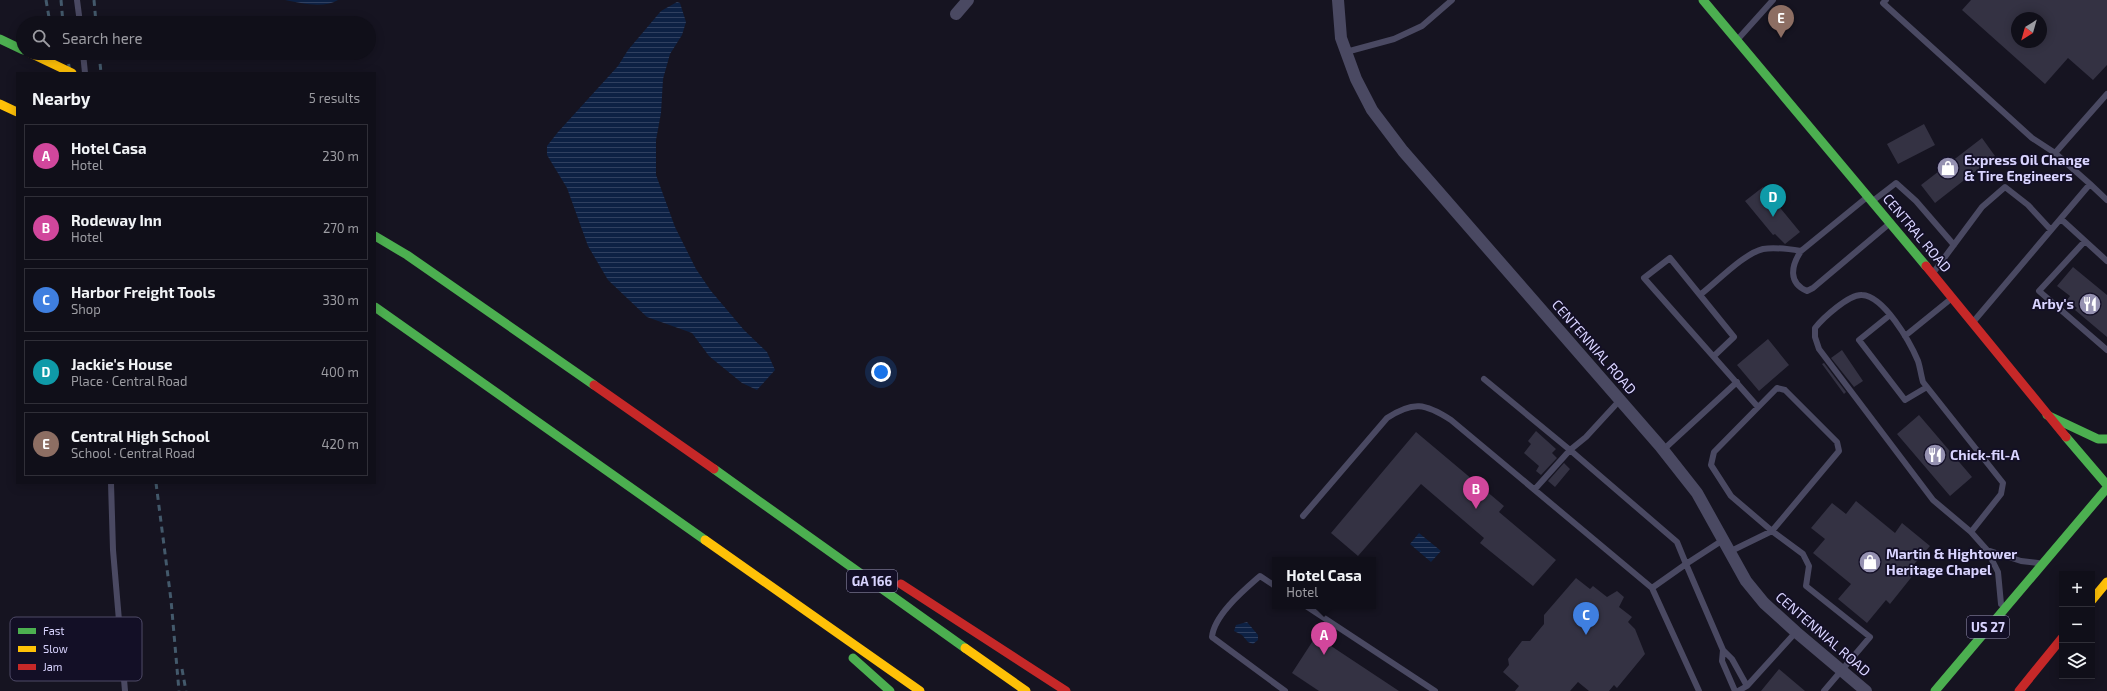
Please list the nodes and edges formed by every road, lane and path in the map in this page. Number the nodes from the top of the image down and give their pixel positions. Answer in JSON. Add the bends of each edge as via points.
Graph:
{"nodes":[{"id":1,"x":77,"y":0,"type":"edge"},
{"id":2,"x":968,"y":0,"type":"edge"},
{"id":3,"x":1338,"y":0,"type":"edge"},
{"id":4,"x":1452,"y":0,"type":"edge"},
{"id":5,"x":1703,"y":0,"type":"edge"},
{"id":6,"x":1773,"y":0,"type":"edge"},
{"id":7,"x":1886,"y":0,"type":"edge"},
{"id":8,"x":956,"y":14,"type":"dead end"},
{"id":9,"x":79,"y":16,"type":"edge"},
{"id":10,"x":0,"y":39,"type":"edge"},
{"id":11,"x":1737,"y":40,"type":"junction"},
{"id":12,"x":16,"y":47,"type":"edge"},
{"id":13,"x":1346,"y":52,"type":"junction"},
{"id":14,"x":45,"y":60,"type":"edge"},
{"id":15,"x":84,"y":60,"type":"edge"},
{"id":16,"x":70,"y":72,"type":"edge"},
{"id":17,"x":85,"y":72,"type":"edge"},
{"id":18,"x":2107,"y":94,"type":"edge"},
{"id":19,"x":0,"y":104,"type":"edge"},
{"id":20,"x":16,"y":112,"type":"edge"},
{"id":21,"x":2054,"y":153,"type":"junction"},
{"id":22,"x":2090,"y":184,"type":"junction"},
{"id":23,"x":1870,"y":199,"type":"junction"},
{"id":24,"x":2107,"y":200,"type":"edge"},
{"id":25,"x":2061,"y":219,"type":"junction"},
{"id":26,"x":1890,"y":223,"type":"junction"},
{"id":27,"x":2051,"y":230,"type":"junction"},
{"id":28,"x":376,"y":237,"type":"edge"},
{"id":29,"x":2085,"y":241,"type":"junction"},
{"id":30,"x":1954,"y":245,"type":"junction"},
{"id":31,"x":1800,"y":251,"type":"junction"},
{"id":32,"x":2107,"y":261,"type":"edge"},
{"id":33,"x":1933,"y":274,"type":"junction"},
{"id":34,"x":1700,"y":296,"type":"junction"},
{"id":35,"x":1953,"y":298,"type":"junction"},
{"id":36,"x":376,"y":308,"type":"edge"},
{"id":37,"x":1890,"y":315,"type":"junction"},
{"id":38,"x":1973,"y":322,"type":"junction"},
{"id":39,"x":1905,"y":336,"type":"junction"},
{"id":40,"x":2107,"y":350,"type":"edge"},
{"id":41,"x":1714,"y":356,"type":"junction"},
{"id":42,"x":1484,"y":379,"type":"dead end"},
{"id":43,"x":1737,"y":382,"type":"junction"},
{"id":44,"x":1927,"y":387,"type":"junction"},
{"id":45,"x":1620,"y":400,"type":"junction"},
{"id":46,"x":1758,"y":407,"type":"junction"},
{"id":47,"x":2047,"y":415,"type":"junction"},
{"id":48,"x":2107,"y":439,"type":"edge"},
{"id":49,"x":1570,"y":450,"type":"junction"},
{"id":50,"x":1663,"y":450,"type":"junction"},
{"id":51,"x":718,"y":472,"type":"junction"},
{"id":52,"x":111,"y":484,"type":"edge"},
{"id":53,"x":2107,"y":486,"type":"edge"},
{"id":54,"x":1535,"y":489,"type":"junction"},
{"id":55,"x":778,"y":503,"type":"dead end"},
{"id":56,"x":1303,"y":516,"type":"dead end"},
{"id":57,"x":1772,"y":531,"type":"junction"},
{"id":58,"x":1971,"y":532,"type":"junction"},
{"id":59,"x":1723,"y":540,"type":"junction"},
{"id":60,"x":1987,"y":550,"type":"junction"},
{"id":61,"x":1730,"y":552,"type":"junction"},
{"id":62,"x":2042,"y":563,"type":"junction"},
{"id":63,"x":1686,"y":564,"type":"junction"},
{"id":64,"x":896,"y":580,"type":"dead end"},
{"id":65,"x":2107,"y":582,"type":"edge"},
{"id":66,"x":1272,"y":584,"type":"edge"},
{"id":67,"x":1652,"y":588,"type":"junction"},
{"id":68,"x":2095,"y":596,"type":"edge"},
{"id":69,"x":786,"y":597,"type":"junction"},
{"id":70,"x":1311,"y":609,"type":"edge"},
{"id":71,"x":2001,"y":612,"type":"junction"},
{"id":72,"x":119,"y":617,"type":"edge"},
{"id":73,"x":1796,"y":632,"type":"junction"},
{"id":74,"x":2059,"y":642,"type":"edge"},
{"id":75,"x":1723,"y":650,"type":"junction"},
{"id":76,"x":1843,"y":671,"type":"junction"},
{"id":77,"x":124,"y":681,"type":"edge"},
{"id":78,"x":1747,"y":686,"type":"junction"},
{"id":79,"x":2022,"y":689,"type":"edge"},
{"id":80,"x":125,"y":691,"type":"edge"},
{"id":81,"x":890,"y":691,"type":"edge"},
{"id":82,"x":920,"y":691,"type":"edge"},
{"id":83,"x":1026,"y":691,"type":"edge"},
{"id":84,"x":1066,"y":691,"type":"edge"},
{"id":85,"x":1285,"y":691,"type":"edge"},
{"id":86,"x":1435,"y":691,"type":"edge"},
{"id":87,"x":1699,"y":691,"type":"edge"},
{"id":88,"x":1735,"y":691,"type":"edge"},
{"id":89,"x":1738,"y":691,"type":"edge"},
{"id":90,"x":1824,"y":691,"type":"edge"},
{"id":91,"x":1866,"y":691,"type":"edge"},
{"id":92,"x":1935,"y":691,"type":"edge"}],
"edges":[{"from":1,"to":9,"type":"lane"},
{"from":2,"to":8,"type":"street"},
{"from":3,"to":13,"type":"street","name":"CENTENNIAL ROAD","via":[[1341,38]]},
{"from":4,"to":13,"type":"lane","via":[[1422,26],[1394,39]]},
{"from":5,"to":11,"type":"main road","name":"CENTRAL ROAD"},
{"from":6,"to":11,"type":"lane"},
{"from":7,"to":21,"type":"lane","via":[[1883,3],[2032,138]]},
{"from":10,"to":12,"type":"main road"},
{"from":11,"to":23,"type":"main road","name":"CENTRAL ROAD"},
{"from":13,"to":45,"type":"street","name":"CENTENNIAL ROAD","via":[[1372,110],[1403,151]]},
{"from":14,"to":16,"type":"main road","bridge":true},
{"from":15,"to":17,"type":"lane"},
{"from":18,"to":21,"type":"lane"},
{"from":19,"to":20,"type":"main road"},
{"from":21,"to":22,"type":"lane"},
{"from":22,"to":24,"type":"lane"},
{"from":22,"to":25,"type":"lane"},
{"from":23,"to":26,"type":"main road","name":"CENTRAL ROAD"},
{"from":23,"to":30,"type":"lane","via":[[1896,182]]},
{"from":23,"to":31,"type":"lane"},
{"from":25,"to":27,"type":"lane"},
{"from":25,"to":29,"type":"lane"},
{"from":26,"to":31,"type":"lane","via":[[1807,291],[1794,281],[1792,271]]},
{"from":26,"to":33,"type":"main road","name":"CENTRAL ROAD"},
{"from":27,"to":30,"type":"lane","via":[[2028,205],[2006,187],[1982,207]]},
{"from":27,"to":38,"type":"lane"},
{"from":28,"to":51,"type":"main road","via":[[407,255]]},
{"from":29,"to":32,"type":"lane"},
{"from":29,"to":40,"type":"lane","via":[[2039,291]]},
{"from":30,"to":33,"type":"lane"},
{"from":31,"to":34,"type":"lane","via":[[1763,249],[1750,254]]},
{"from":33,"to":35,"type":"main road","name":"CENTRAL ROAD"},
{"from":34,"to":41,"type":"lane","via":[[1734,337]]},
{"from":34,"to":41,"type":"lane","via":[[1670,258],[1644,278]]},
{"from":35,"to":38,"type":"main road","name":"CENTRAL ROAD"},
{"from":35,"to":39,"type":"lane"},
{"from":36,"to":69,"type":"main road"},
{"from":37,"to":39,"type":"lane"},
{"from":37,"to":44,"type":"lane","via":[[1859,340],[1905,400]]},
{"from":37,"to":58,"type":"lane","via":[[1882,304],[1871,297],[1861,295],[1851,298],[1821,320],[1815,328],[1819,349],[1933,500]]},
{"from":38,"to":47,"type":"main road","name":"CENTRAL ROAD"},
{"from":39,"to":44,"type":"lane"},
{"from":41,"to":43,"type":"lane"},
{"from":42,"to":49,"type":"lane"},
{"from":43,"to":46,"type":"lane"},
{"from":43,"to":50,"type":"lane"},
{"from":44,"to":58,"type":"lane","via":[[2003,482],[2001,494]]},
{"from":45,"to":49,"type":"lane","via":[[1586,437]]},
{"from":45,"to":50,"type":"street","name":"CENTENNIAL ROAD"},
{"from":46,"to":57,"type":"lane","via":[[1714,452],[1711,465],[1731,496]]},
{"from":46,"to":57,"type":"lane","via":[[1777,388],[1785,390],[1837,442],[1840,451]]},
{"from":47,"to":48,"type":"main road","via":[[2098,439]]},
{"from":47,"to":53,"type":"main road","name":"CENTRAL ROAD"},
{"from":49,"to":54,"type":"lane"},
{"from":49,"to":63,"type":"lane","via":[[1676,542]]},
{"from":50,"to":59,"type":"street","name":"CENTENNIAL ROAD","via":[[1697,493]]},
{"from":51,"to":55,"type":"main road"},
{"from":51,"to":83,"type":"main road","number":"GA 166"},
{"from":52,"to":72,"type":"lane"},
{"from":53,"to":62,"type":"main road","number":"US 27"},
{"from":54,"to":56,"type":"lane","via":[[1451,420],[1440,413],[1414,405],[1401,409],[1387,418]]},
{"from":54,"to":67,"type":"lane"},
{"from":57,"to":61,"type":"lane"},
{"from":57,"to":76,"type":"lane","via":[[1803,554],[1809,566],[1806,586],[1870,637]]},
{"from":58,"to":60,"type":"lane"},
{"from":59,"to":61,"type":"street","name":"CENTENNIAL ROAD"},
{"from":59,"to":63,"type":"lane"},
{"from":60,"to":62,"type":"lane","via":[[2021,561]]},
{"from":60,"to":71,"type":"lane","via":[[1998,572]]},
{"from":61,"to":73,"type":"street","name":"CENTENNIAL ROAD","via":[[1746,581],[1764,603]]},
{"from":62,"to":71,"type":"main road","number":"US 27"},
{"from":63,"to":67,"type":"lane"},
{"from":63,"to":75,"type":"lane"},
{"from":64,"to":84,"type":"main road"},
{"from":65,"to":68,"type":"main road"},
{"from":66,"to":85,"type":"lane","via":[[1260,576],[1233,600],[1213,631],[1212,637]]},
{"from":67,"to":87,"type":"lane"},
{"from":69,"to":81,"type":"main road"},
{"from":69,"to":82,"type":"main road"},
{"from":70,"to":86,"type":"lane"},
{"from":71,"to":92,"type":"main road","number":"US 27"},
{"from":73,"to":76,"type":"street","name":"CENTENNIAL ROAD"},
{"from":73,"to":78,"type":"lane"},
{"from":74,"to":79,"type":"main road"},
{"from":75,"to":78,"type":"lane","via":[[1732,659]]},
{"from":75,"to":88,"type":"lane","via":[[1722,661]]},
{"from":76,"to":90,"type":"lane"},
{"from":76,"to":91,"type":"street","name":"CENTENNIAL ROAD"},
{"from":77,"to":80,"type":"lane"},
{"from":78,"to":89,"type":"lane"}]}
